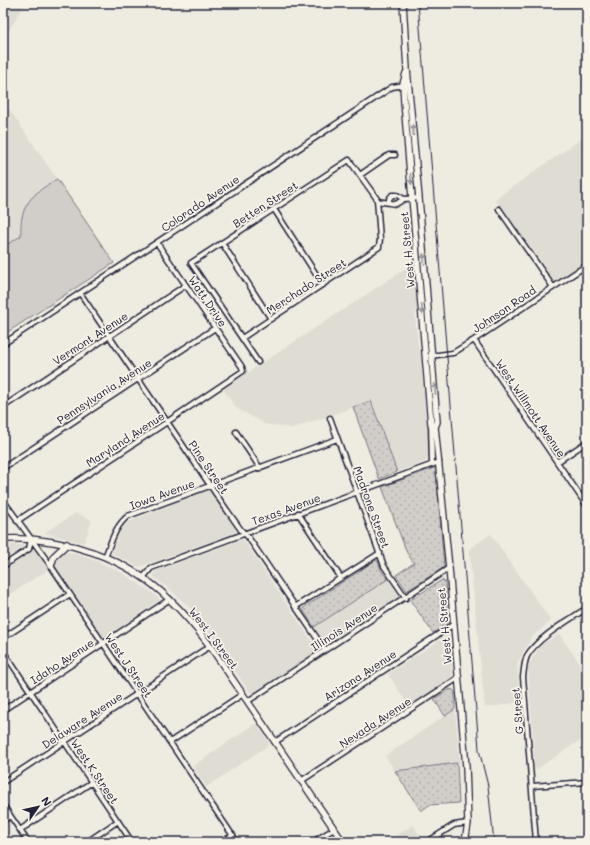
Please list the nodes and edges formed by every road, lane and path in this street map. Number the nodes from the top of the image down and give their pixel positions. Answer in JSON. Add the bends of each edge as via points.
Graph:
{"nodes":[{"id":1,"x":403,"y":3,"type":"edge"},
{"id":2,"x":406,"y":85,"type":"junction"},
{"id":3,"x":394,"y":155,"type":"dead end"},
{"id":4,"x":360,"y":175,"type":"junction"},
{"id":5,"x":413,"y":198,"type":"junction"},
{"id":6,"x":419,"y":198,"type":"junction"},
{"id":7,"x":404,"y":199,"type":"junction"},
{"id":8,"x":389,"y":200,"type":"junction"},
{"id":9,"x":379,"y":201,"type":"junction"},
{"id":10,"x":499,"y":208,"type":"dead end"},
{"id":11,"x":274,"y":209,"type":"junction"},
{"id":12,"x":157,"y":243,"type":"junction"},
{"id":13,"x":222,"y":243,"type":"junction"},
{"id":14,"x":587,"y":265,"type":"edge"},
{"id":15,"x":422,"y":277,"type":"junction"},
{"id":16,"x":186,"y":285,"type":"junction"},
{"id":17,"x":323,"y":285,"type":"junction"},
{"id":18,"x":553,"y":287,"type":"junction"},
{"id":19,"x":80,"y":293,"type":"junction"},
{"id":20,"x":271,"y":319,"type":"junction"},
{"id":21,"x":215,"y":328,"type":"junction"},
{"id":22,"x":109,"y":336,"type":"junction"},
{"id":23,"x":242,"y":338,"type":"junction"},
{"id":24,"x":474,"y":340,"type":"junction"},
{"id":25,"x":3,"y":344,"type":"edge"},
{"id":26,"x":426,"y":356,"type":"junction"},
{"id":27,"x":432,"y":356,"type":"junction"},
{"id":28,"x":258,"y":362,"type":"dead end"},
{"id":29,"x":242,"y":371,"type":"joint"},
{"id":30,"x":138,"y":379,"type":"junction"},
{"id":31,"x":3,"y":407,"type":"edge"},
{"id":32,"x":330,"y":418,"type":"dead end"},
{"id":33,"x":167,"y":422,"type":"junction"},
{"id":34,"x":433,"y":425,"type":"junction"},
{"id":35,"x":236,"y":432,"type":"dead end"},
{"id":36,"x":337,"y":439,"type":"junction"},
{"id":37,"x":587,"y":442,"type":"edge"},
{"id":38,"x":439,"y":462,"type":"junction"},
{"id":39,"x":557,"y":462,"type":"junction"},
{"id":40,"x":432,"y":464,"type":"junction"},
{"id":41,"x":3,"y":468,"type":"edge"},
{"id":42,"x":260,"y":468,"type":"junction"},
{"id":43,"x":211,"y":486,"type":"junction"},
{"id":44,"x":357,"y":492,"type":"junction"},
{"id":45,"x":3,"y":500,"type":"edge"},
{"id":46,"x":587,"y":506,"type":"edge"},
{"id":47,"x":298,"y":513,"type":"junction"},
{"id":48,"x":17,"y":521,"type":"junction"},
{"id":49,"x":244,"y":534,"type":"junction"},
{"id":50,"x":3,"y":539,"type":"edge"},
{"id":51,"x":31,"y":539,"type":"junction"},
{"id":52,"x":67,"y":544,"type":"junction"},
{"id":53,"x":380,"y":553,"type":"junction"},
{"id":54,"x":105,"y":557,"type":"junction"},
{"id":55,"x":3,"y":566,"type":"edge"},
{"id":56,"x":51,"y":566,"type":"junction"},
{"id":57,"x":450,"y":568,"type":"junction"},
{"id":58,"x":143,"y":578,"type":"junction"},
{"id":59,"x":341,"y":578,"type":"junction"},
{"id":60,"x":70,"y":594,"type":"junction"},
{"id":61,"x":406,"y":598,"type":"junction"},
{"id":62,"x":170,"y":599,"type":"junction"},
{"id":63,"x":295,"y":607,"type":"junction"},
{"id":64,"x":587,"y":608,"type":"edge"},
{"id":65,"x":454,"y":624,"type":"junction"},
{"id":66,"x":3,"y":638,"type":"edge"},
{"id":67,"x":103,"y":644,"type":"junction"},
{"id":68,"x":210,"y":646,"type":"junction"},
{"id":69,"x":325,"y":650,"type":"junction"},
{"id":70,"x":3,"y":651,"type":"edge"},
{"id":71,"x":458,"y":678,"type":"junction"},
{"id":72,"x":31,"y":692,"type":"junction"},
{"id":73,"x":137,"y":694,"type":"junction"},
{"id":74,"x":242,"y":694,"type":"junction"},
{"id":75,"x":248,"y":701,"type":"junction"},
{"id":76,"x":3,"y":710,"type":"edge"},
{"id":77,"x":65,"y":742,"type":"junction"},
{"id":78,"x":170,"y":742,"type":"junction"},
{"id":79,"x":275,"y":742,"type":"junction"},
{"id":80,"x":302,"y":781,"type":"junction"},
{"id":81,"x":3,"y":782,"type":"edge"},
{"id":82,"x":92,"y":782,"type":"junction"},
{"id":83,"x":587,"y":782,"type":"edge"},
{"id":84,"x":532,"y":786,"type":"junction"},
{"id":85,"x":3,"y":805,"type":"edge"},
{"id":86,"x":10,"y":816,"type":"junction"},
{"id":87,"x":3,"y":821,"type":"edge"},
{"id":88,"x":118,"y":822,"type":"junction"},
{"id":89,"x":468,"y":823,"type":"junction"},
{"id":90,"x":334,"y":829,"type":"junction"},
{"id":91,"x":20,"y":830,"type":"junction"},
{"id":92,"x":233,"y":835,"type":"junction"},
{"id":93,"x":28,"y":842,"type":"edge"},
{"id":94,"x":87,"y":842,"type":"edge"},
{"id":95,"x":132,"y":842,"type":"edge"},
{"id":96,"x":222,"y":842,"type":"edge"},
{"id":97,"x":237,"y":842,"type":"edge"},
{"id":98,"x":308,"y":842,"type":"edge"},
{"id":99,"x":343,"y":842,"type":"edge"},
{"id":100,"x":427,"y":842,"type":"edge"},
{"id":101,"x":465,"y":842,"type":"edge"},
{"id":102,"x":536,"y":842,"type":"edge"}],
"edges":[{"from":1,"to":2,"type":"street","name":"West H Street"},
{"from":2,"to":5,"type":"street","name":"West H Street","one_way":true},
{"from":6,"to":2,"type":"street","name":"West H Street","one_way":true},
{"from":2,"to":12,"type":"street","name":"Colorado Avenue","via":[[392,87]]},
{"from":3,"to":4,"type":"street","via":[[389,155]]},
{"from":4,"to":9,"type":"street"},
{"from":4,"to":11,"type":"street","name":"Betten Street","via":[[349,160]]},
{"from":5,"to":6,"type":"street"},
{"from":5,"to":7,"type":"street"},
{"from":5,"to":15,"type":"street","name":"West H Street"},
{"from":15,"to":6,"type":"street","name":"West H Street","one_way":true},
{"from":7,"to":8,"type":"street","via":[[396,204]]},
{"from":7,"to":8,"type":"street","via":[[395,195]]},
{"from":8,"to":9,"type":"street","via":[[383,203]]},
{"from":9,"to":17,"type":"street","name":"Merchado Street","via":[[379,247]]},
{"from":10,"to":18,"type":"street"},
{"from":11,"to":13,"type":"street","name":"Betten Street"},
{"from":11,"to":17,"type":"street"},
{"from":12,"to":16,"type":"street","name":"Watt Drive"},
{"from":12,"to":19,"type":"street","name":"Colorado Avenue"},
{"from":13,"to":20,"type":"street"},
{"from":13,"to":23,"type":"street","name":"Betten Street","via":[[191,263]]},
{"from":14,"to":18,"type":"street","name":"Johnson Road"},
{"from":15,"to":26,"type":"street","name":"West H Street","one_way":true},
{"from":15,"to":27,"type":"street","name":"West H Street"},
{"from":16,"to":21,"type":"street","name":"Watt Drive"},
{"from":16,"to":22,"type":"street","name":"Vermont Avenue"},
{"from":17,"to":20,"type":"street","name":"Merchado Street"},
{"from":18,"to":24,"type":"street","name":"Johnson Road"},
{"from":19,"to":22,"type":"street","name":"Pine Street"},
{"from":19,"to":25,"type":"street","name":"Colorado Avenue"},
{"from":20,"to":23,"type":"street","name":"Merchado Street"},
{"from":21,"to":29,"type":"street","name":"Watt Drive","via":[[242,367]]},
{"from":21,"to":30,"type":"street","name":"Pennsylvania Avenue"},
{"from":22,"to":30,"type":"street","name":"Pine Street"},
{"from":22,"to":31,"type":"street","name":"Vermont Avenue"},
{"from":23,"to":28,"type":"street"},
{"from":24,"to":27,"type":"street","name":"Johnson Road","via":[[453,353]]},
{"from":24,"to":39,"type":"street","name":"West Willmott Avenue"},
{"from":26,"to":27,"type":"street","name":"Johnson Road"},
{"from":26,"to":34,"type":"street","name":"West H Street"},
{"from":34,"to":27,"type":"street","name":"West H Street","one_way":true,"via":[[437,422]]},
{"from":29,"to":33,"type":"street","name":"Maryland Avenue"},
{"from":30,"to":33,"type":"street","name":"Pine Street"},
{"from":30,"to":41,"type":"street","name":"Pennsylvania Avenue"},
{"from":32,"to":36,"type":"street","name":"Madrone Street"},
{"from":33,"to":43,"type":"street","name":"Pine Street"},
{"from":33,"to":48,"type":"street","name":"Maryland Avenue"},
{"from":34,"to":38,"type":"street","name":"West H Street"},
{"from":34,"to":40,"type":"street"},
{"from":35,"to":42,"type":"street"},
{"from":36,"to":42,"type":"street","name":"Iowa Avenue"},
{"from":36,"to":44,"type":"street","name":"Madrone Street"},
{"from":37,"to":39,"type":"street"},
{"from":38,"to":40,"type":"street","name":"Texas Avenue"},
{"from":38,"to":57,"type":"street","name":"West H Street"},
{"from":39,"to":46,"type":"street","name":"West Willmott Avenue"},
{"from":40,"to":44,"type":"street","name":"Texas Avenue"},
{"from":42,"to":43,"type":"street","name":"Iowa Avenue"},
{"from":43,"to":49,"type":"street","name":"Pine Street"},
{"from":43,"to":54,"type":"street","name":"Iowa Avenue","via":[[128,516],[117,529]]},
{"from":44,"to":47,"type":"street","name":"Texas Avenue"},
{"from":44,"to":53,"type":"street","name":"Madrone Street"},
{"from":45,"to":48,"type":"street","name":"West J Street"},
{"from":47,"to":49,"type":"street","name":"Texas Avenue"},
{"from":47,"to":59,"type":"street"},
{"from":48,"to":51,"type":"street","name":"West J Street"},
{"from":49,"to":58,"type":"street","name":"Texas Avenue","via":[[152,568]]},
{"from":49,"to":63,"type":"street","name":"Pine Street"},
{"from":50,"to":51,"type":"street","name":"West I Street"},
{"from":51,"to":52,"type":"street","name":"West I Street"},
{"from":51,"to":55,"type":"street","via":[[28,549]]},
{"from":51,"to":56,"type":"street","name":"West J Street"},
{"from":52,"to":54,"type":"street","name":"West I Street"},
{"from":52,"to":56,"type":"street","via":[[54,556]]},
{"from":53,"to":59,"type":"street"},
{"from":53,"to":61,"type":"street","name":"Madrone Street","via":[[384,566]]},
{"from":54,"to":58,"type":"street","name":"West I Street"},
{"from":56,"to":60,"type":"street","name":"West J Street"},
{"from":57,"to":61,"type":"street","name":"Illinois Avenue"},
{"from":57,"to":65,"type":"street","name":"West H Street"},
{"from":58,"to":62,"type":"street","name":"West I Street"},
{"from":59,"to":63,"type":"street"},
{"from":60,"to":66,"type":"street"},
{"from":60,"to":67,"type":"street","name":"West J Street"},
{"from":61,"to":69,"type":"street","name":"Illinois Avenue"},
{"from":62,"to":67,"type":"street","name":"Idaho Avenue"},
{"from":62,"to":68,"type":"street","name":"West I Street"},
{"from":63,"to":69,"type":"street","name":"Pine Street"},
{"from":64,"to":84,"type":"street","name":"G Street","via":[[542,639],[527,656],[524,664]]},
{"from":65,"to":71,"type":"street","name":"West H Street"},
{"from":65,"to":79,"type":"street","name":"Arizona Avenue"},
{"from":67,"to":72,"type":"street","name":"Idaho Avenue"},
{"from":67,"to":73,"type":"street","name":"West J Street"},
{"from":68,"to":73,"type":"street","name":"Delaware Avenue"},
{"from":68,"to":74,"type":"street","name":"West I Street"},
{"from":69,"to":75,"type":"street","name":"Illinois Avenue"},
{"from":70,"to":72,"type":"street","name":"West K Street"},
{"from":71,"to":80,"type":"street","name":"Nevada Avenue"},
{"from":71,"to":89,"type":"street","name":"West H Street"},
{"from":72,"to":76,"type":"street","name":"Idaho Avenue"},
{"from":72,"to":77,"type":"street","name":"West K Street"},
{"from":73,"to":77,"type":"street","name":"Delaware Avenue"},
{"from":73,"to":78,"type":"street","name":"West J Street"},
{"from":74,"to":75,"type":"street","name":"West I Street"},
{"from":74,"to":78,"type":"street"},
{"from":75,"to":79,"type":"street","name":"West I Street"},
{"from":77,"to":81,"type":"street","name":"Delaware Avenue"},
{"from":77,"to":82,"type":"street","name":"West K Street"},
{"from":78,"to":92,"type":"street","name":"West J Street"},
{"from":79,"to":80,"type":"street","name":"West I Street"},
{"from":80,"to":90,"type":"street","name":"West I Street"},
{"from":82,"to":88,"type":"street","name":"West K Street"},
{"from":82,"to":91,"type":"street"},
{"from":83,"to":84,"type":"street"},
{"from":84,"to":102,"type":"street","name":"G Street"},
{"from":85,"to":86,"type":"street"},
{"from":86,"to":87,"type":"street"},
{"from":86,"to":91,"type":"street"},
{"from":88,"to":94,"type":"street"},
{"from":88,"to":95,"type":"street","name":"West K Street"},
{"from":89,"to":100,"type":"street","via":[[454,824]]},
{"from":89,"to":101,"type":"street","name":"West H Street"},
{"from":90,"to":98,"type":"street"},
{"from":90,"to":99,"type":"street","name":"West I Street"},
{"from":91,"to":93,"type":"street"},
{"from":92,"to":96,"type":"street"},
{"from":92,"to":97,"type":"street","name":"West J Street"}]}
